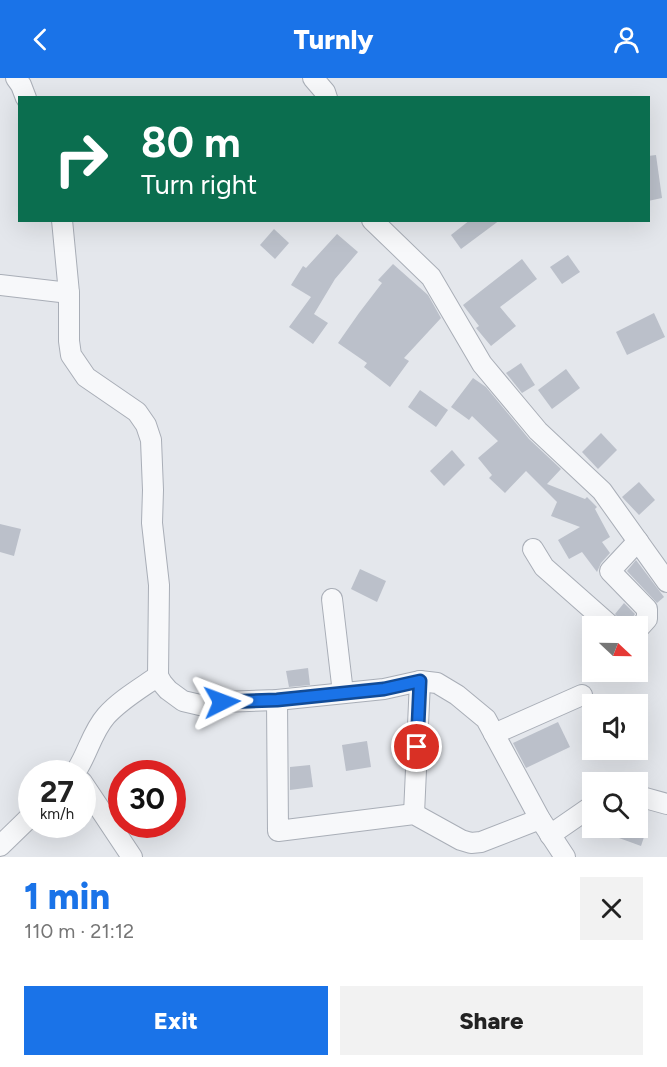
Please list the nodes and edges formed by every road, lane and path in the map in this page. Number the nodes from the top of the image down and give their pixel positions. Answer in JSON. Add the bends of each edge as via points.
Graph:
{"nodes":[{"id":1,"x":16,"y":78,"type":"edge"},
{"id":2,"x":313,"y":78,"type":"edge"},
{"id":3,"x":25,"y":96,"type":"edge"},
{"id":4,"x":326,"y":96,"type":"edge"},
{"id":5,"x":62,"y":222,"type":"edge"},
{"id":6,"x":374,"y":222,"type":"edge"},
{"id":7,"x":0,"y":285,"type":"edge"},
{"id":8,"x":69,"y":292,"type":"junction"},
{"id":9,"x":638,"y":541,"type":"junction"},
{"id":10,"x":533,"y":549,"type":"dead end"},
{"id":11,"x":667,"y":582,"type":"edge"},
{"id":12,"x":332,"y":599,"type":"dead end"},
{"id":13,"x":600,"y":616,"type":"edge"},
{"id":14,"x":647,"y":616,"type":"edge"},
{"id":15,"x":158,"y":676,"type":"junction"},
{"id":16,"x":420,"y":681,"type":"junction"},
{"id":17,"x":343,"y":693,"type":"junction"},
{"id":18,"x":582,"y":695,"type":"dead end"},
{"id":19,"x":277,"y":700,"type":"junction"},
{"id":20,"x":494,"y":734,"type":"junction"},
{"id":21,"x":84,"y":760,"type":"edge"},
{"id":22,"x":648,"y":799,"type":"edge"},
{"id":23,"x":96,"y":804,"type":"edge"},
{"id":24,"x":667,"y":804,"type":"edge"},
{"id":25,"x":582,"y":810,"type":"edge"},
{"id":26,"x":414,"y":814,"type":"junction"},
{"id":27,"x":545,"y":827,"type":"junction"},
{"id":28,"x":18,"y":829,"type":"edge"},
{"id":29,"x":0,"y":846,"type":"edge"},
{"id":30,"x":132,"y":857,"type":"edge"},
{"id":31,"x":565,"y":857,"type":"edge"}],
"edges":[{"from":1,"to":3,"type":"street"},
{"from":2,"to":4,"type":"street"},
{"from":5,"to":8,"type":"street"},
{"from":6,"to":9,"type":"street","via":[[431,277],[482,364],[538,431],[602,491]]},
{"from":7,"to":8,"type":"street"},
{"from":8,"to":15,"type":"street","via":[[71,355],[86,377],[137,412],[151,440],[152,523],[159,585]]},
{"from":9,"to":11,"type":"street"},
{"from":9,"to":14,"type":"street","via":[[610,571],[647,609]]},
{"from":10,"to":13,"type":"street","via":[[544,567]]},
{"from":12,"to":17,"type":"street"},
{"from":15,"to":19,"type":"street","via":[[168,690],[191,704]]},
{"from":15,"to":21,"type":"street","via":[[105,716]]},
{"from":16,"to":17,"type":"street"},
{"from":16,"to":20,"type":"street","via":[[437,683],[457,695],[486,719]]},
{"from":16,"to":26,"type":"street"},
{"from":17,"to":19,"type":"street"},
{"from":18,"to":20,"type":"street"},
{"from":19,"to":26,"type":"street","via":[[278,831]]},
{"from":20,"to":27,"type":"street"},
{"from":22,"to":24,"type":"street"},
{"from":23,"to":30,"type":"street"},
{"from":25,"to":27,"type":"street"},
{"from":26,"to":27,"type":"street","via":[[471,843]]},
{"from":27,"to":31,"type":"street"},
{"from":28,"to":29,"type":"street"}]}
